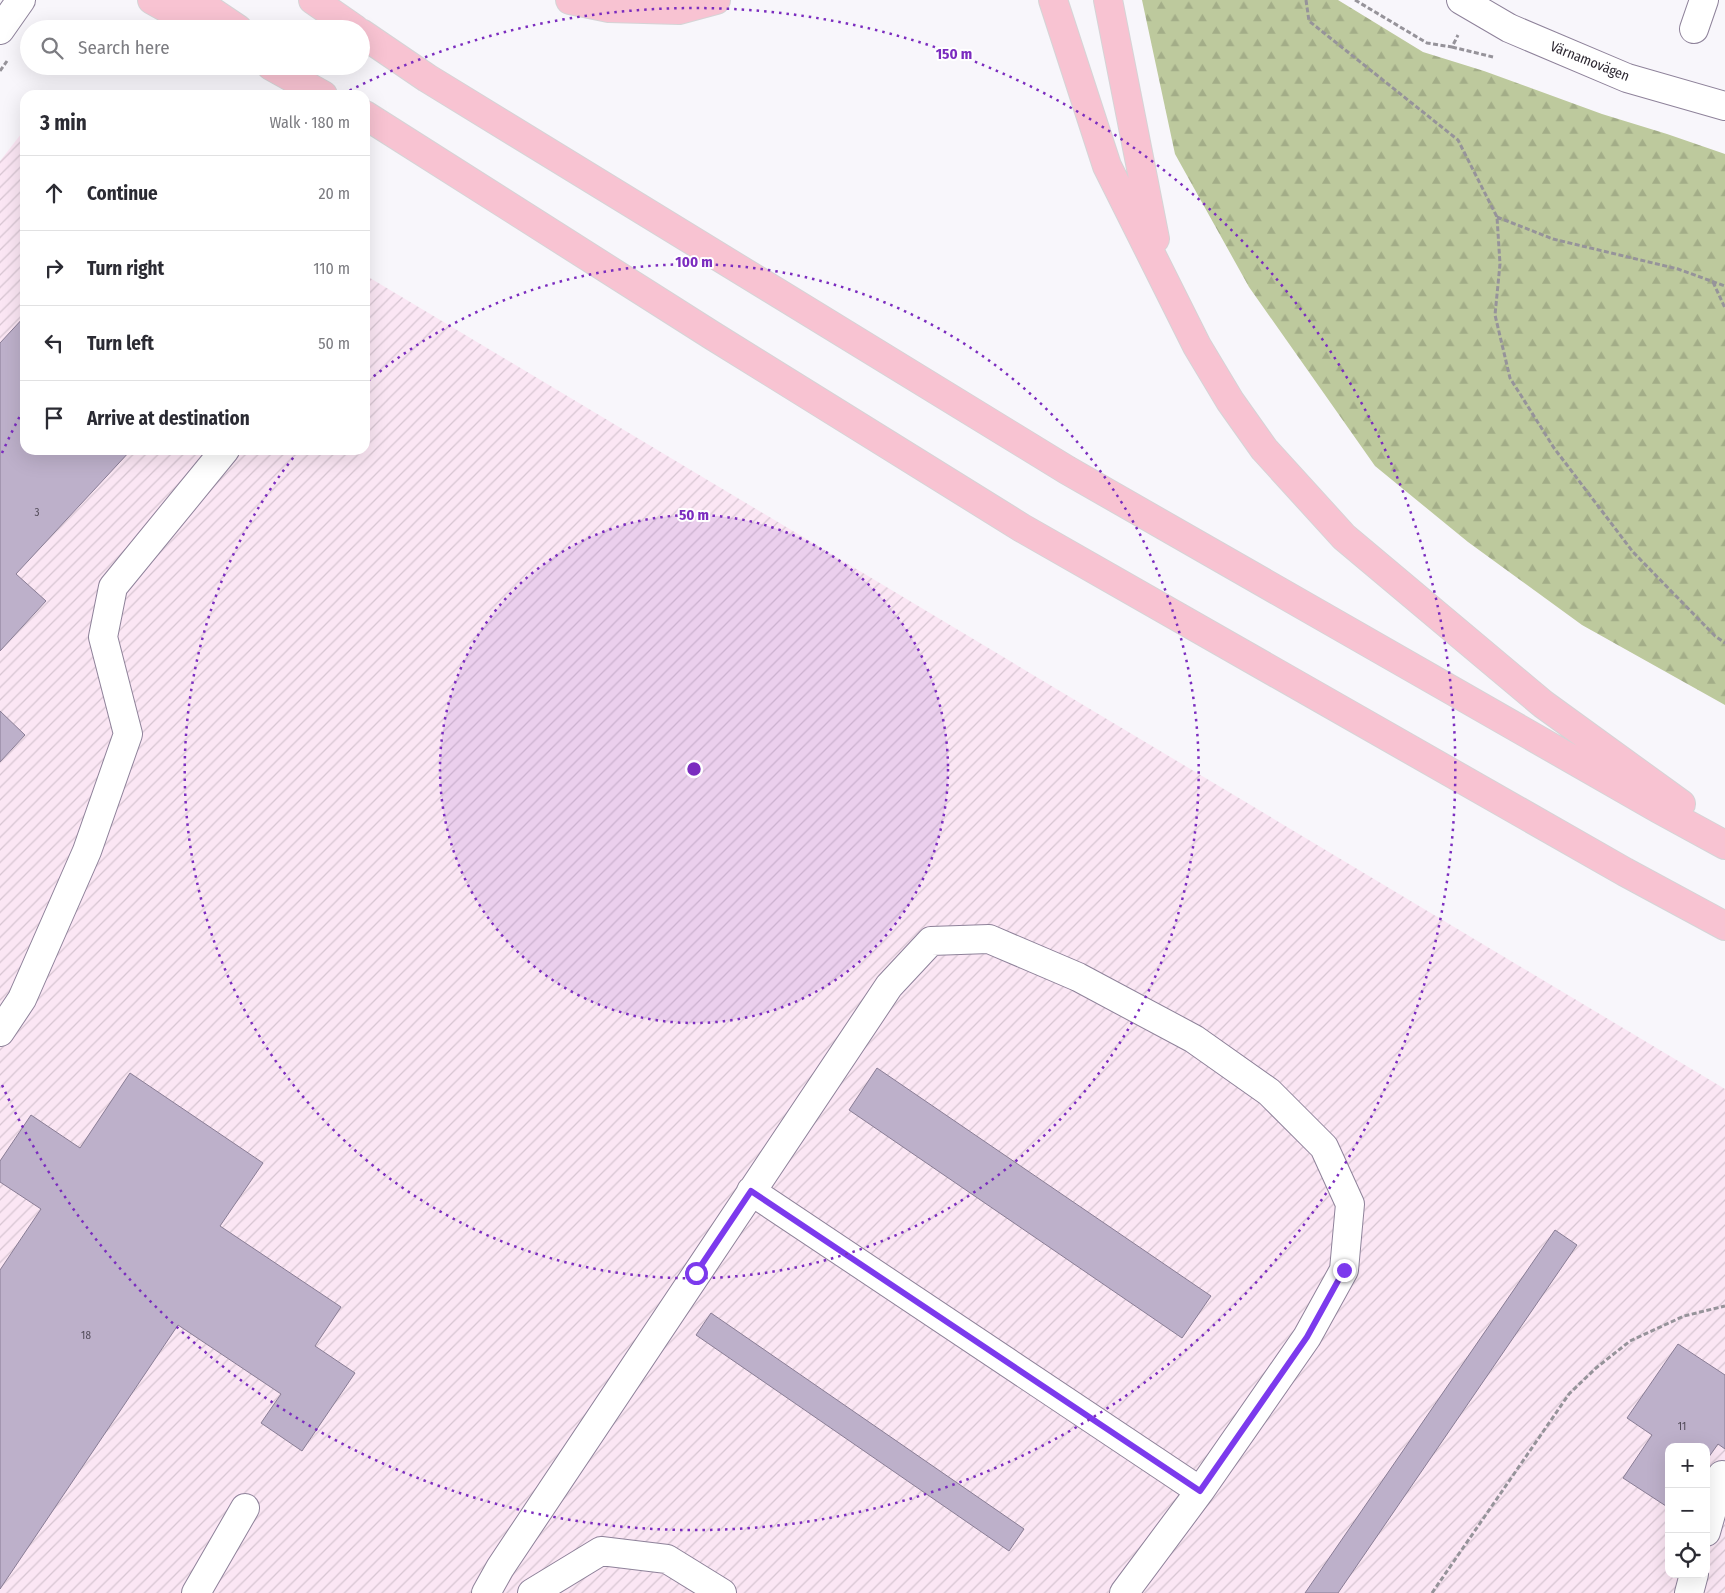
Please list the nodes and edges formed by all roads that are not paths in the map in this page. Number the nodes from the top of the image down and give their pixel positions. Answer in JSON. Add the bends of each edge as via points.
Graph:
{"nodes":[{"id":1,"x":21,"y":0,"type":"edge"},
{"id":2,"x":152,"y":0,"type":"edge"},
{"id":3,"x":195,"y":0,"type":"edge"},
{"id":4,"x":313,"y":0,"type":"edge"},
{"id":5,"x":570,"y":0,"type":"edge"},
{"id":6,"x":716,"y":0,"type":"edge"},
{"id":7,"x":1053,"y":0,"type":"edge"},
{"id":8,"x":1108,"y":0,"type":"edge"},
{"id":9,"x":1704,"y":0,"type":"edge"},
{"id":10,"x":1469,"y":2,"type":"edge"},
{"id":11,"x":188,"y":20,"type":"edge"},
{"id":12,"x":225,"y":20,"type":"edge"},
{"id":13,"x":342,"y":20,"type":"edge"},
{"id":14,"x":1694,"y":29,"type":"dead end"},
{"id":15,"x":0,"y":30,"type":"edge"},
{"id":16,"x":370,"y":39,"type":"edge"},
{"id":17,"x":287,"y":75,"type":"edge"},
{"id":18,"x":306,"y":75,"type":"edge"},
{"id":19,"x":313,"y":90,"type":"edge"},
{"id":20,"x":328,"y":90,"type":"edge"},
{"id":21,"x":1725,"y":106,"type":"edge"},
{"id":22,"x":370,"y":120,"type":"edge"},
{"id":23,"x":1161,"y":273,"type":"junction"},
{"id":24,"x":220,"y":455,"type":"edge"},
{"id":25,"x":1725,"y":836,"type":"edge"},
{"id":26,"x":1725,"y":845,"type":"edge"},
{"id":27,"x":1725,"y":926,"type":"edge"},
{"id":28,"x":0,"y":1032,"type":"edge"},
{"id":29,"x":751,"y":1191,"type":"junction"},
{"id":30,"x":1722,"y":1474,"type":"dead end"},
{"id":31,"x":1200,"y":1491,"type":"junction"},
{"id":32,"x":245,"y":1508,"type":"dead end"},
{"id":33,"x":1710,"y":1518,"type":"edge"},
{"id":34,"x":1693,"y":1578,"type":"edge"},
{"id":35,"x":196,"y":1593,"type":"edge"},
{"id":36,"x":486,"y":1593,"type":"edge"},
{"id":37,"x":532,"y":1593,"type":"edge"},
{"id":38,"x":722,"y":1593,"type":"edge"},
{"id":39,"x":1124,"y":1593,"type":"edge"},
{"id":40,"x":1689,"y":1593,"type":"edge"}],
"edges":[{"from":1,"to":15,"type":"street"},
{"from":2,"to":11,"type":"highway"},
{"from":3,"to":12,"type":"highway"},
{"from":4,"to":13,"type":"highway"},
{"from":5,"to":6,"type":"highway","via":[[609,8],[679,10]]},
{"from":7,"to":23,"type":"highway","via":[[1107,166]]},
{"from":8,"to":23,"type":"highway"},
{"from":9,"to":14,"type":"street"},
{"from":10,"to":21,"type":"street","name":"Värnamovägen","via":[[1509,28],[1627,78]]},
{"from":16,"to":26,"type":"highway","via":[[427,78],[1067,470]]},
{"from":17,"to":19,"type":"highway"},
{"from":18,"to":20,"type":"highway"},
{"from":22,"to":27,"type":"highway","via":[[1022,528]]},
{"from":23,"to":25,"type":"highway","via":[[1197,346],[1236,409],[1264,449],[1344,537],[1543,704]]},
{"from":24,"to":28,"type":"street","via":[[113,586],[104,637],[128,734],[87,851],[22,999]]},
{"from":29,"to":31,"type":"street"},
{"from":29,"to":31,"type":"street","via":[[889,986],[931,941],[989,939],[1078,977],[1194,1039],[1269,1092],[1324,1147],[1350,1204],[1344,1270],[1307,1337]]},
{"from":29,"to":36,"type":"street"},
{"from":30,"to":33,"type":"street"},
{"from":31,"to":39,"type":"street"},
{"from":32,"to":35,"type":"street"},
{"from":34,"to":40,"type":"street"},
{"from":37,"to":38,"type":"street","via":[[601,1551],[667,1559]]}]}
